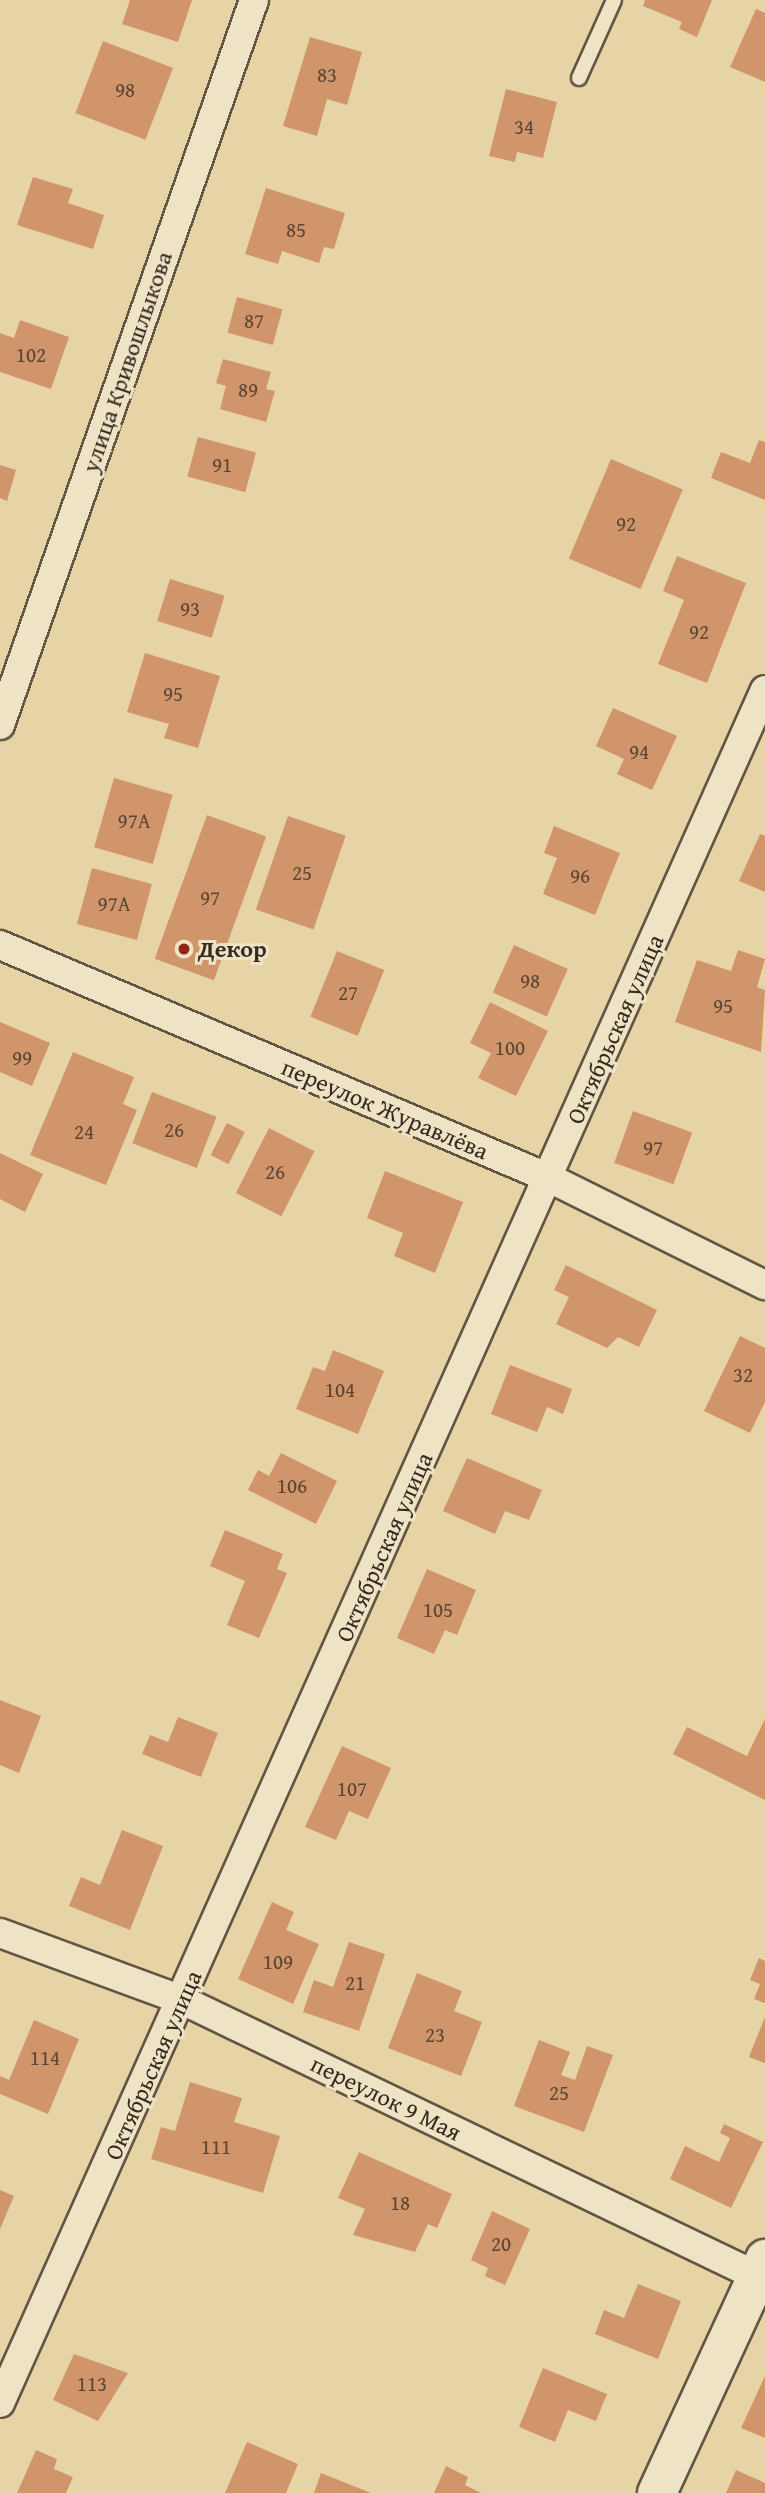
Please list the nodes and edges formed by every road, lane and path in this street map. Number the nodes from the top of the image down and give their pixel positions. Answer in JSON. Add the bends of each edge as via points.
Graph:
{"nodes":[{"id":1,"x":254,"y":0,"type":"edge"},
{"id":2,"x":614,"y":0,"type":"edge"},
{"id":3,"x":579,"y":78,"type":"dead end"},
{"id":4,"x":765,"y":690,"type":"edge"},
{"id":5,"x":0,"y":725,"type":"edge"},
{"id":6,"x":0,"y":945,"type":"edge"},
{"id":7,"x":549,"y":1178,"type":"junction"},
{"id":8,"x":765,"y":1285,"type":"edge"},
{"id":9,"x":0,"y":1933,"type":"edge"},
{"id":10,"x":182,"y":2000,"type":"junction"},
{"id":11,"x":762,"y":2272,"type":"edge"},
{"id":12,"x":0,"y":2403,"type":"edge"},
{"id":13,"x":657,"y":2493,"type":"edge"}],
"edges":[{"from":1,"to":5,"type":"street","name":"улица Кривошлыкова"},
{"from":2,"to":3,"type":"lane"},
{"from":4,"to":7,"type":"street","name":"Октябрьская улица"},
{"from":6,"to":7,"type":"street","name":"переулок Журавлёва"},
{"from":7,"to":8,"type":"street","name":"переулок Журавлёва"},
{"from":7,"to":10,"type":"street","name":"Октябрьская улица"},
{"from":9,"to":10,"type":"street","name":"переулок 9 Мая"},
{"from":10,"to":11,"type":"street","name":"переулок 9 Мая"},
{"from":10,"to":12,"type":"street","name":"Октябрьская улица"},
{"from":11,"to":13,"type":"main road"}]}
